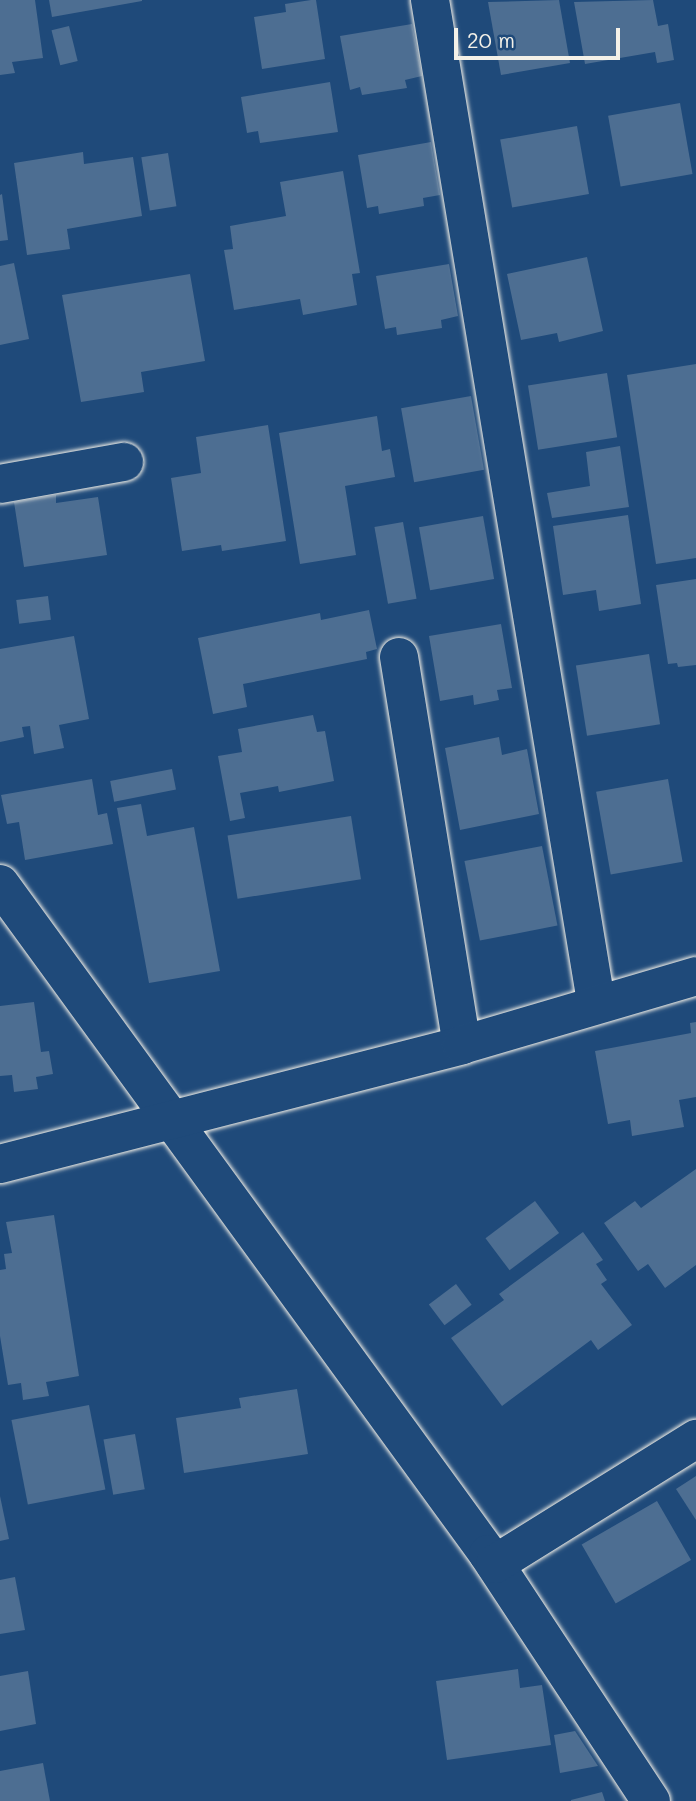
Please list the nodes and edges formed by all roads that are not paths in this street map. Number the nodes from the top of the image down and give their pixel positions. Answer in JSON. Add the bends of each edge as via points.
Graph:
{"nodes":[{"id":1,"x":430,"y":0,"type":"edge"},
{"id":2,"x":124,"y":462,"type":"dead end"},
{"id":3,"x":0,"y":484,"type":"edge"},
{"id":4,"x":399,"y":657,"type":"dead end"},
{"id":5,"x":0,"y":884,"type":"edge"},
{"id":6,"x":696,"y":976,"type":"edge"},
{"id":7,"x":596,"y":1002,"type":"junction"},
{"id":8,"x":462,"y":1045,"type":"junction"},
{"id":9,"x":173,"y":1120,"type":"junction"},
{"id":10,"x":0,"y":1164,"type":"edge"},
{"id":11,"x":696,"y":1439,"type":"edge"},
{"id":12,"x":495,"y":1564,"type":"junction"},
{"id":13,"x":651,"y":1801,"type":"edge"}],
"edges":[{"from":1,"to":7,"type":"street"},
{"from":2,"to":3,"type":"street"},
{"from":4,"to":8,"type":"street"},
{"from":5,"to":9,"type":"street"},
{"from":6,"to":7,"type":"street"},
{"from":7,"to":8,"type":"street"},
{"from":8,"to":9,"type":"street"},
{"from":9,"to":10,"type":"street"},
{"from":9,"to":12,"type":"street"},
{"from":11,"to":12,"type":"street"},
{"from":12,"to":13,"type":"street"}]}
